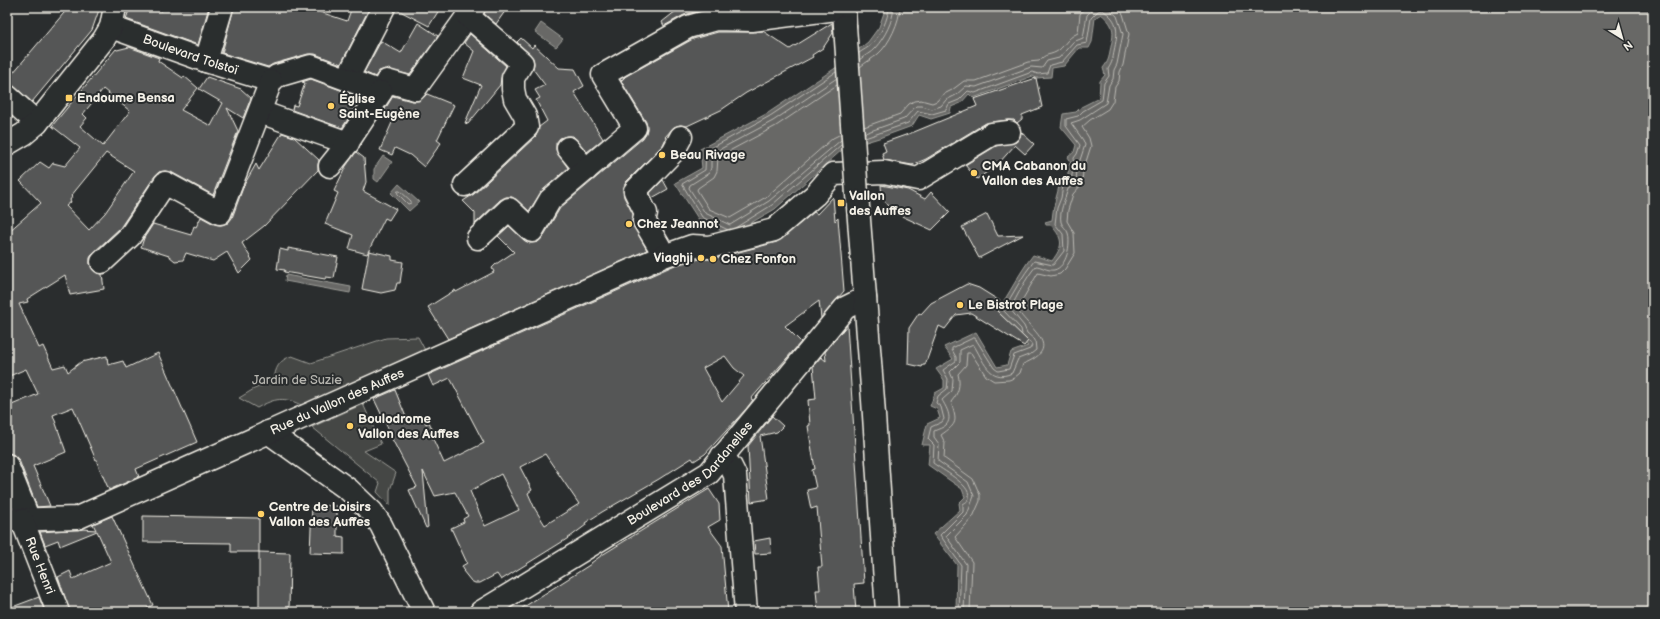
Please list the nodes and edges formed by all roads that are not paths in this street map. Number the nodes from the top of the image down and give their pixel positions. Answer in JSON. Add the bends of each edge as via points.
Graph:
{"nodes":[{"id":1,"x":222,"y":7,"type":"edge"},
{"id":2,"x":384,"y":7,"type":"edge"},
{"id":3,"x":471,"y":11,"type":"edge"},
{"id":4,"x":844,"y":14,"type":"edge"},
{"id":5,"x":113,"y":17,"type":"edge"},
{"id":6,"x":206,"y":61,"type":"junction"},
{"id":7,"x":347,"y":79,"type":"junction"},
{"id":8,"x":271,"y":81,"type":"junction"},
{"id":9,"x":381,"y":92,"type":"junction"},
{"id":10,"x":7,"y":96,"type":"edge"},
{"id":11,"x":260,"y":112,"type":"junction"},
{"id":12,"x":36,"y":123,"type":"junction"},
{"id":13,"x":1009,"y":132,"type":"dead end"},
{"id":14,"x":681,"y":137,"type":"dead end"},
{"id":15,"x":348,"y":143,"type":"junction"},
{"id":16,"x":7,"y":144,"type":"edge"},
{"id":17,"x":568,"y":148,"type":"dead end"},
{"id":18,"x":330,"y":166,"type":"dead end"},
{"id":19,"x":586,"y":170,"type":"junction"},
{"id":20,"x":465,"y":185,"type":"dead end"},
{"id":21,"x":478,"y":238,"type":"dead end"},
{"id":22,"x":661,"y":257,"type":"junction"},
{"id":23,"x":102,"y":262,"type":"dead end"},
{"id":24,"x":865,"y":298,"type":"junction"},
{"id":25,"x":268,"y":432,"type":"junction"},
{"id":26,"x":722,"y":456,"type":"junction"},
{"id":27,"x":7,"y":465,"type":"edge"},
{"id":28,"x":19,"y":520,"type":"edge"},
{"id":29,"x":58,"y":612,"type":"edge"},
{"id":30,"x":424,"y":612,"type":"edge"},
{"id":31,"x":481,"y":612,"type":"edge"},
{"id":32,"x":746,"y":612,"type":"edge"},
{"id":33,"x":887,"y":612,"type":"edge"}],
"edges":[{"from":1,"to":6,"type":"street"},
{"from":2,"to":7,"type":"street"},
{"from":3,"to":9,"type":"street","via":[[415,89],[387,81]]},
{"from":3,"to":20,"type":"street","via":[[522,63],[513,78],[513,89],[527,127]]},
{"from":4,"to":19,"type":"street","via":[[752,20],[716,19],[688,27],[603,75],[635,128]]},
{"from":4,"to":24,"type":"street","bridge":true},
{"from":5,"to":6,"type":"street","name":"Boulevard Tolstoï"},
{"from":5,"to":12,"type":"street","via":[[104,39]]},
{"from":6,"to":8,"type":"street","name":"Boulevard Tolstoï"},
{"from":7,"to":8,"type":"street","via":[[311,66],[278,76]]},
{"from":7,"to":9,"type":"street"},
{"from":8,"to":11,"type":"street"},
{"from":9,"to":15,"type":"street"},
{"from":10,"to":12,"type":"street"},
{"from":11,"to":15,"type":"street"},
{"from":11,"to":23,"type":"street","via":[[220,213],[165,183],[130,236]]},
{"from":12,"to":16,"type":"street"},
{"from":13,"to":22,"type":"street","name":"Rue du Vallon des Auffes","via":[[992,134],[918,178],[884,172],[833,174],[815,195],[774,230],[709,247],[692,246]]},
{"from":14,"to":22,"type":"street","via":[[673,152],[635,191],[646,213],[644,220],[659,246]]},
{"from":15,"to":18,"type":"street"},
{"from":17,"to":19,"type":"street"},
{"from":19,"to":21,"type":"street","via":[[550,200],[532,231],[509,209]]},
{"from":22,"to":25,"type":"street","name":"Rue du Vallon des Auffes"},
{"from":24,"to":26,"type":"street","name":"Boulevard des Dardanelles","via":[[845,308]]},
{"from":24,"to":33,"type":"street"},
{"from":25,"to":28,"type":"street","name":"Rue du Vallon des Auffes","via":[[77,518]]},
{"from":25,"to":30,"type":"street","via":[[348,490],[372,512]]},
{"from":26,"to":31,"type":"street","name":"Boulevard des Dardanelles","via":[[709,473]]},
{"from":26,"to":32,"type":"street","via":[[735,475]]},
{"from":27,"to":28,"type":"street","name":"Rue Henri"},
{"from":28,"to":29,"type":"street","name":"Rue Henri"}]}
